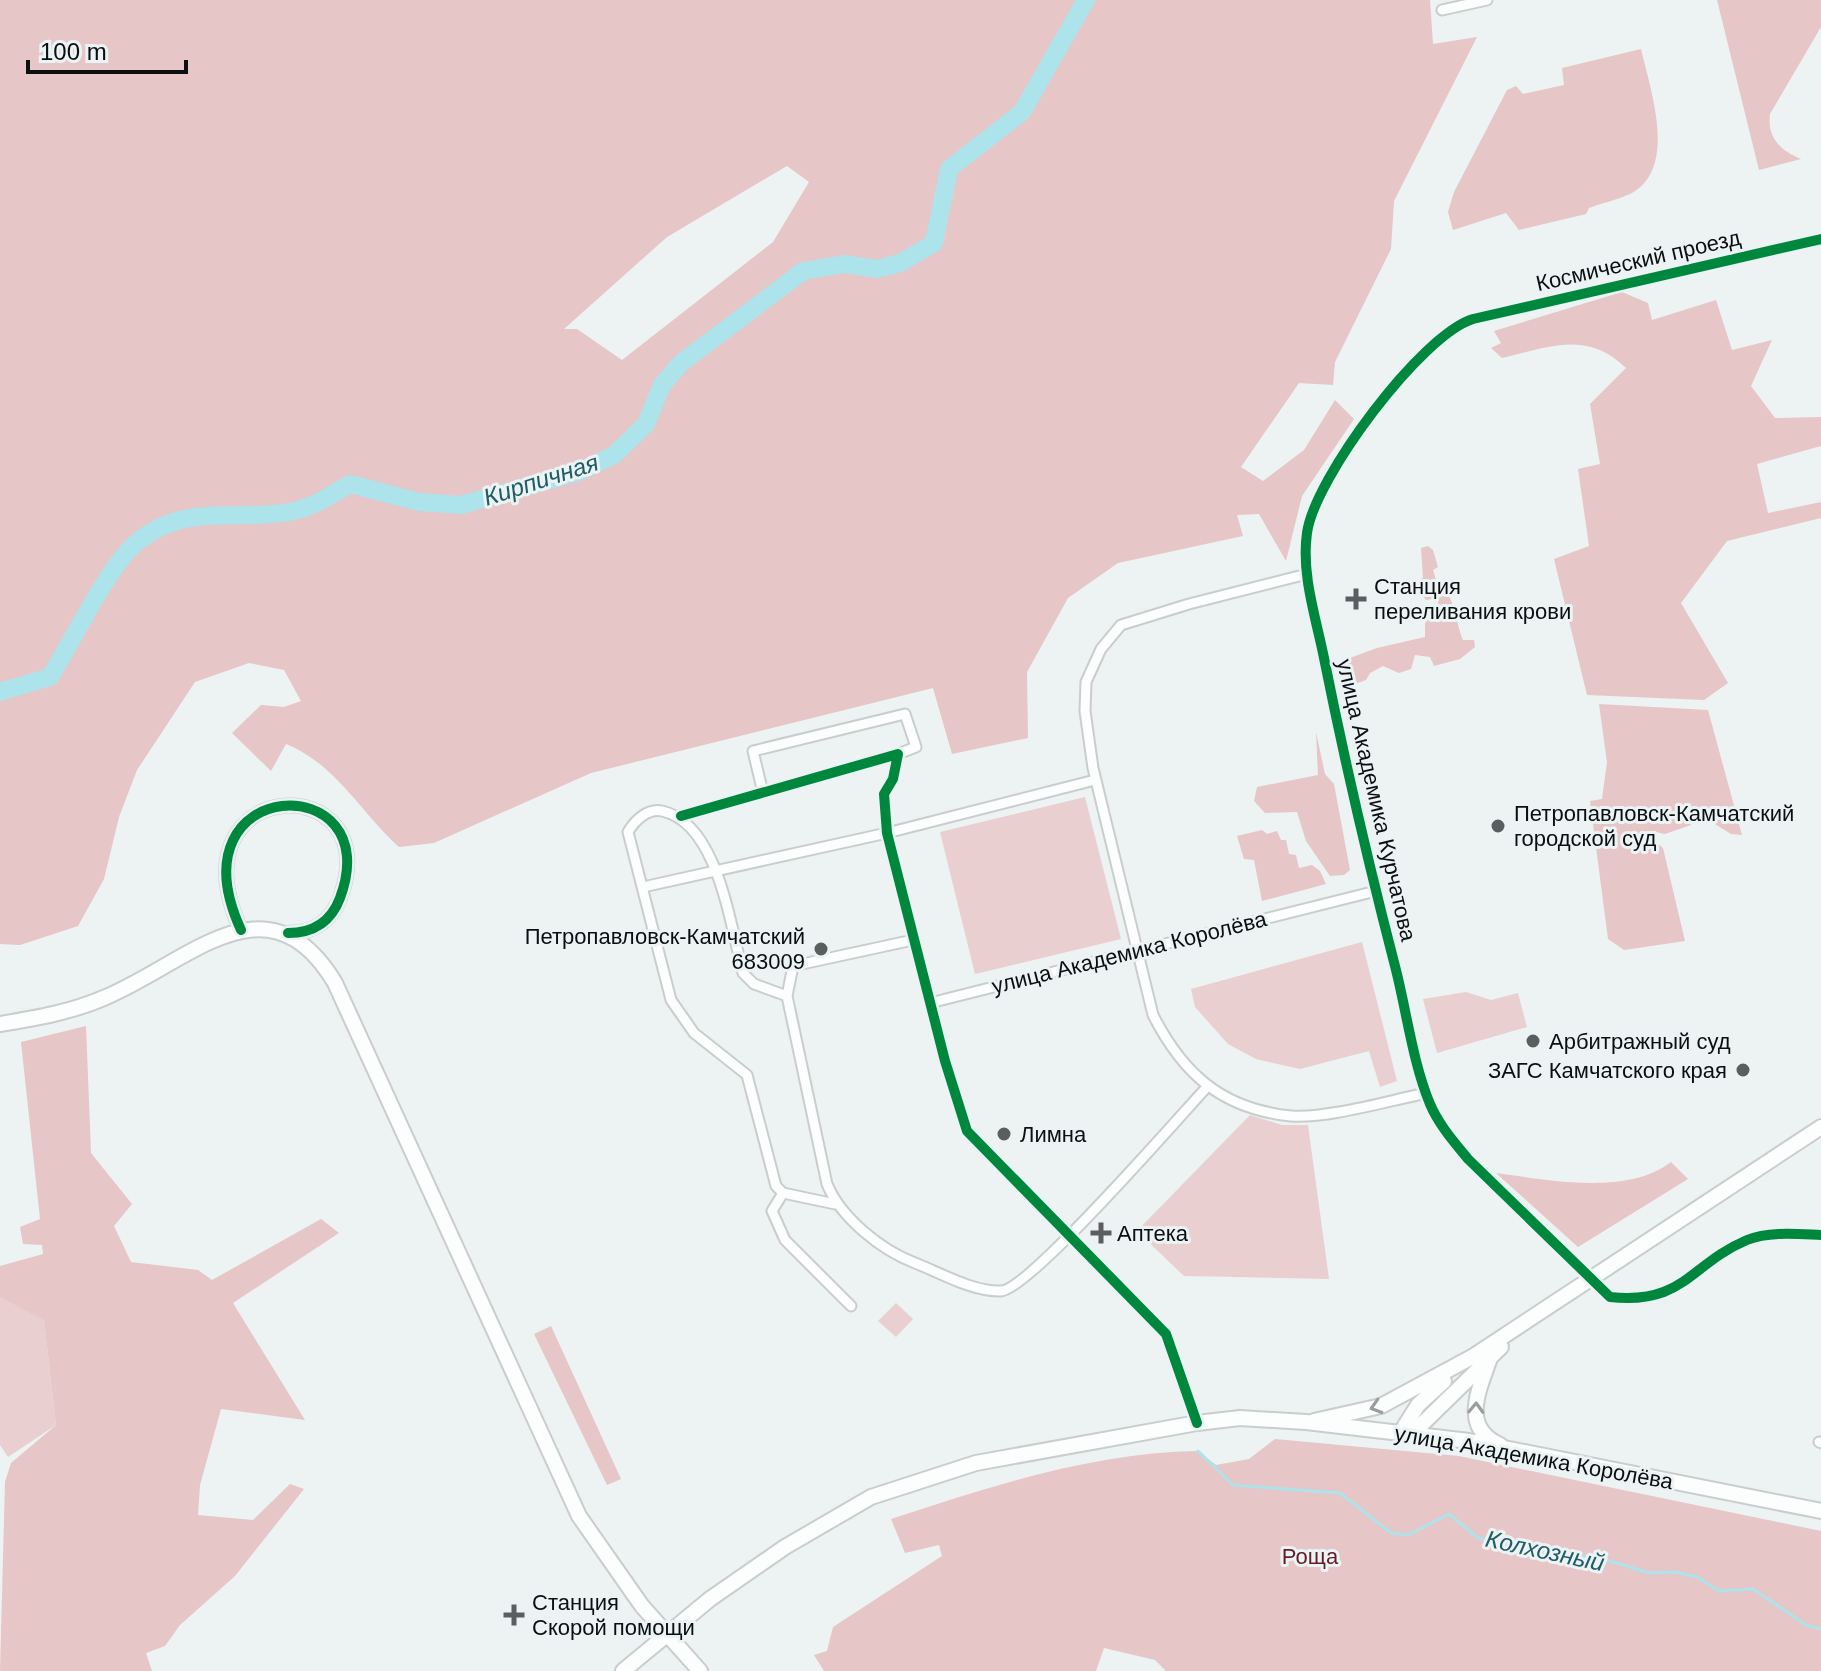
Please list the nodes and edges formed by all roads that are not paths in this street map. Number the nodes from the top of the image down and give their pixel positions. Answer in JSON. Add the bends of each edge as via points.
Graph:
{"nodes":[{"id":1,"x":1487,"y":0,"type":"edge"},
{"id":2,"x":1442,"y":10,"type":"dead end"},
{"id":3,"x":1821,"y":239,"type":"edge"},
{"id":4,"x":1465,"y":321,"type":"joint"},
{"id":5,"x":1307,"y":574,"type":"junction"},
{"id":6,"x":898,"y":754,"type":"junction"},
{"id":7,"x":1095,"y":780,"type":"junction"},
{"id":8,"x":763,"y":793,"type":"junction"},
{"id":9,"x":681,"y":816,"type":"junction"},
{"id":10,"x":887,"y":833,"type":"junction"},
{"id":11,"x":715,"y":869,"type":"junction"},
{"id":12,"x":643,"y":887,"type":"junction"},
{"id":13,"x":1376,"y":891,"type":"junction"},
{"id":14,"x":241,"y":930,"type":"junction"},
{"id":15,"x":288,"y":933,"type":"junction"},
{"id":16,"x":913,"y":940,"type":"junction"},
{"id":17,"x":1138,"y":949,"type":"junction"},
{"id":18,"x":787,"y":996,"type":"junction"},
{"id":19,"x":930,"y":1003,"type":"junction"},
{"id":20,"x":0,"y":1024,"type":"edge"},
{"id":21,"x":1207,"y":1087,"type":"junction"},
{"id":22,"x":1427,"y":1093,"type":"junction"},
{"id":23,"x":1821,"y":1127,"type":"edge"},
{"id":24,"x":783,"y":1193,"type":"junction"},
{"id":25,"x":835,"y":1204,"type":"junction"},
{"id":26,"x":1069,"y":1235,"type":"junction"},
{"id":27,"x":1821,"y":1235,"type":"edge"},
{"id":28,"x":1590,"y":1278,"type":"junction"},
{"id":29,"x":851,"y":1306,"type":"dead end"},
{"id":30,"x":1518,"y":1329,"type":"junction"},
{"id":31,"x":1491,"y":1356,"type":"junction"},
{"id":32,"x":1472,"y":1357,"type":"junction"},
{"id":33,"x":1306,"y":1422,"type":"junction"},
{"id":34,"x":1197,"y":1423,"type":"junction"},
{"id":35,"x":1407,"y":1432,"type":"junction"},
{"id":36,"x":1505,"y":1448,"type":"junction"},
{"id":37,"x":1821,"y":1511,"type":"edge"},
{"id":38,"x":666,"y":1634,"type":"junction"},
{"id":39,"x":623,"y":1671,"type":"edge"},
{"id":40,"x":700,"y":1671,"type":"edge"}],
"edges":[{"from":1,"to":2,"type":"street"},
{"from":3,"to":4,"type":"street","name":"Космический проезд"},
{"from":4,"to":5,"type":"street","name":"улица Академика Курчатова","via":[[1405,374],[1326,481],[1309,520]]},
{"from":5,"to":7,"type":"street","via":[[1121,625],[1101,649],[1086,682]]},
{"from":5,"to":13,"type":"street","name":"улица Академика Курчатова"},
{"from":6,"to":8,"type":"street"},
{"from":6,"to":8,"type":"street","via":[[916,747],[905,714],[753,751]]},
{"from":6,"to":10,"type":"street","via":[[884,794]]},
{"from":7,"to":10,"type":"street"},
{"from":7,"to":17,"type":"street"},
{"from":8,"to":9,"type":"street"},
{"from":9,"to":11,"type":"street","via":[[697,831]]},
{"from":9,"to":12,"type":"street","via":[[657,810],[635,820],[628,832]]},
{"from":10,"to":11,"type":"street"},
{"from":10,"to":16,"type":"street"},
{"from":11,"to":12,"type":"street"},
{"from":11,"to":18,"type":"street","via":[[743,973],[754,984]]},
{"from":12,"to":24,"type":"street","via":[[671,1000],[694,1033],[747,1075],[776,1186]]},
{"from":13,"to":17,"type":"street","name":"улица Академика Королёва"},
{"from":13,"to":22,"type":"street","name":"улица Академика Курчатова"},
{"from":14,"to":15,"type":"main road","via":[[265,927]]},
{"from":14,"to":15,"type":"street","via":[[228,890],[231,848],[260,810],[296,803],[334,825],[346,871],[339,900],[326,921]]},
{"from":14,"to":20,"type":"main road","via":[[107,997],[65,1012]]},
{"from":15,"to":38,"type":"main road","via":[[308,947],[335,983],[579,1516]]},
{"from":16,"to":18,"type":"street","via":[[793,966]]},
{"from":16,"to":19,"type":"street"},
{"from":17,"to":19,"type":"street","name":"улица Академика Королёва"},
{"from":17,"to":21,"type":"street","via":[[1153,1015],[1172,1052]]},
{"from":18,"to":25,"type":"street"},
{"from":19,"to":26,"type":"street","via":[[967,1131]]},
{"from":21,"to":22,"type":"street","via":[[1293,1116]]},
{"from":21,"to":26,"type":"street"},
{"from":22,"to":28,"type":"street","name":"улица Академика Курчатова","via":[[1439,1121],[1468,1159]]},
{"from":23,"to":28,"type":"main road"},
{"from":24,"to":25,"type":"street"},
{"from":24,"to":29,"type":"street","via":[[772,1211],[785,1240]]},
{"from":25,"to":26,"type":"street","via":[[898,1257],[977,1287],[1003,1291],[1016,1287]]},
{"from":26,"to":34,"type":"street","via":[[1166,1334]]},
{"from":27,"to":28,"type":"street","name":"улица Академика Курчатова","via":[[1749,1239],[1678,1288],[1654,1296],[1610,1297]]},
{"from":28,"to":30,"type":"main road"},
{"from":30,"to":31,"type":"main road"},
{"from":30,"to":32,"type":"main road"},
{"from":31,"to":35,"type":"main road"},
{"from":36,"to":31,"type":"main road","one_way":true,"via":[[1490,1441],[1475,1420],[1475,1399]]},
{"from":32,"to":33,"type":"main road","one_way":true,"via":[[1381,1406]]},
{"from":32,"to":35,"type":"main road","via":[[1418,1405]]},
{"from":33,"to":34,"type":"main road","name":"улица Академика Королёва","via":[[1240,1418]]},
{"from":33,"to":35,"type":"main road","name":"улица Академика Королёва"},
{"from":34,"to":38,"type":"main road","name":"улица Академика Королёва","via":[[976,1463],[871,1497],[785,1547]]},
{"from":35,"to":36,"type":"main road","name":"улица Академика Королёва"},
{"from":36,"to":37,"type":"main road","name":"улица Академика Королёва"},
{"from":38,"to":39,"type":"main road","name":"улица Академика Королёва"},
{"from":38,"to":40,"type":"main road"}]}
